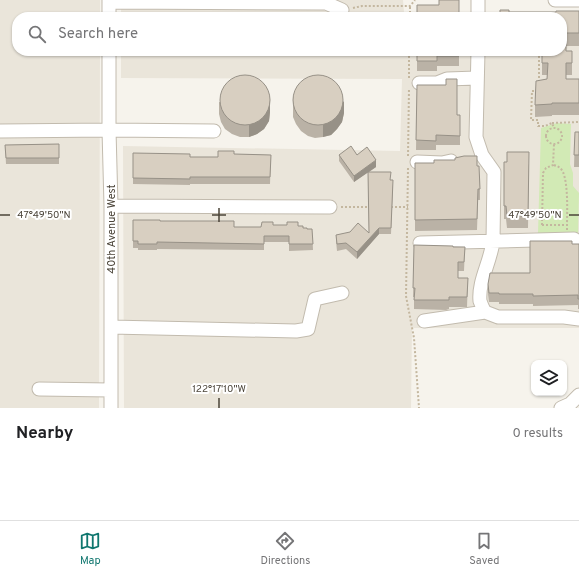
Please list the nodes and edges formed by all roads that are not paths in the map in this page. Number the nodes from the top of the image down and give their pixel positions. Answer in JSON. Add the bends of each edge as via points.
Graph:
{"nodes":[{"id":1,"x":478,"y":0,"type":"edge"},
{"id":2,"x":555,"y":0,"type":"edge"},
{"id":3,"x":568,"y":0,"type":"edge"},
{"id":4,"x":579,"y":0,"type":"edge"},
{"id":5,"x":109,"y":1,"type":"edge"},
{"id":6,"x":342,"y":10,"type":"road end"},
{"id":7,"x":109,"y":12,"type":"edge"},
{"id":8,"x":478,"y":12,"type":"edge"},
{"id":9,"x":109,"y":56,"type":"edge"},
{"id":10,"x":478,"y":56,"type":"edge"},
{"id":11,"x":477,"y":78,"type":"junction"},
{"id":12,"x":419,"y":83,"type":"edge"},
{"id":13,"x":108,"y":130,"type":"junction"},
{"id":14,"x":0,"y":131,"type":"edge"},
{"id":15,"x":214,"y":131,"type":"dead end"},
{"id":16,"x":482,"y":155,"type":"junction"},
{"id":17,"x":411,"y":163,"type":"road end"},
{"id":18,"x":111,"y":206,"type":"junction"},
{"id":19,"x":330,"y":207,"type":"road end"},
{"id":20,"x":493,"y":241,"type":"junction"},
{"id":21,"x":579,"y":242,"type":"edge"},
{"id":22,"x":420,"y":244,"type":"edge"},
{"id":23,"x":342,"y":294,"type":"dead end"},
{"id":24,"x":485,"y":312,"type":"junction"},
{"id":25,"x":579,"y":320,"type":"edge"},
{"id":26,"x":424,"y":321,"type":"dead end"},
{"id":27,"x":111,"y":327,"type":"junction"},
{"id":28,"x":39,"y":389,"type":"dead end"},
{"id":29,"x":110,"y":390,"type":"junction"},
{"id":30,"x":111,"y":408,"type":"edge"}],
"edges":[{"from":1,"to":8,"type":"street"},
{"from":2,"to":3,"type":"street"},
{"from":3,"to":4,"type":"street"},
{"from":5,"to":6,"type":"street","via":[[326,3]]},
{"from":5,"to":7,"type":"street"},
{"from":9,"to":13,"type":"street","name":"40th Avenue West"},
{"from":10,"to":11,"type":"street"},
{"from":11,"to":12,"type":"street"},
{"from":11,"to":16,"type":"street","via":[[476,137]]},
{"from":13,"to":14,"type":"street"},
{"from":13,"to":15,"type":"street"},
{"from":13,"to":18,"type":"street","name":"40th Avenue West"},
{"from":16,"to":17,"type":"street","via":[[442,163]]},
{"from":16,"to":20,"type":"street","via":[[494,172]]},
{"from":18,"to":19,"type":"street"},
{"from":18,"to":27,"type":"street","name":"40th Avenue West"},
{"from":20,"to":21,"type":"street","via":[[574,239]]},
{"from":20,"to":22,"type":"street"},
{"from":20,"to":24,"type":"street","via":[[481,286],[480,301]]},
{"from":23,"to":27,"type":"street","via":[[315,299],[308,329],[296,331]]},
{"from":24,"to":25,"type":"street","via":[[498,317],[564,317]]},
{"from":24,"to":26,"type":"street"},
{"from":27,"to":29,"type":"street","name":"40th Avenue West"},
{"from":28,"to":29,"type":"street"},
{"from":29,"to":30,"type":"street","name":"40th Avenue West"}]}
